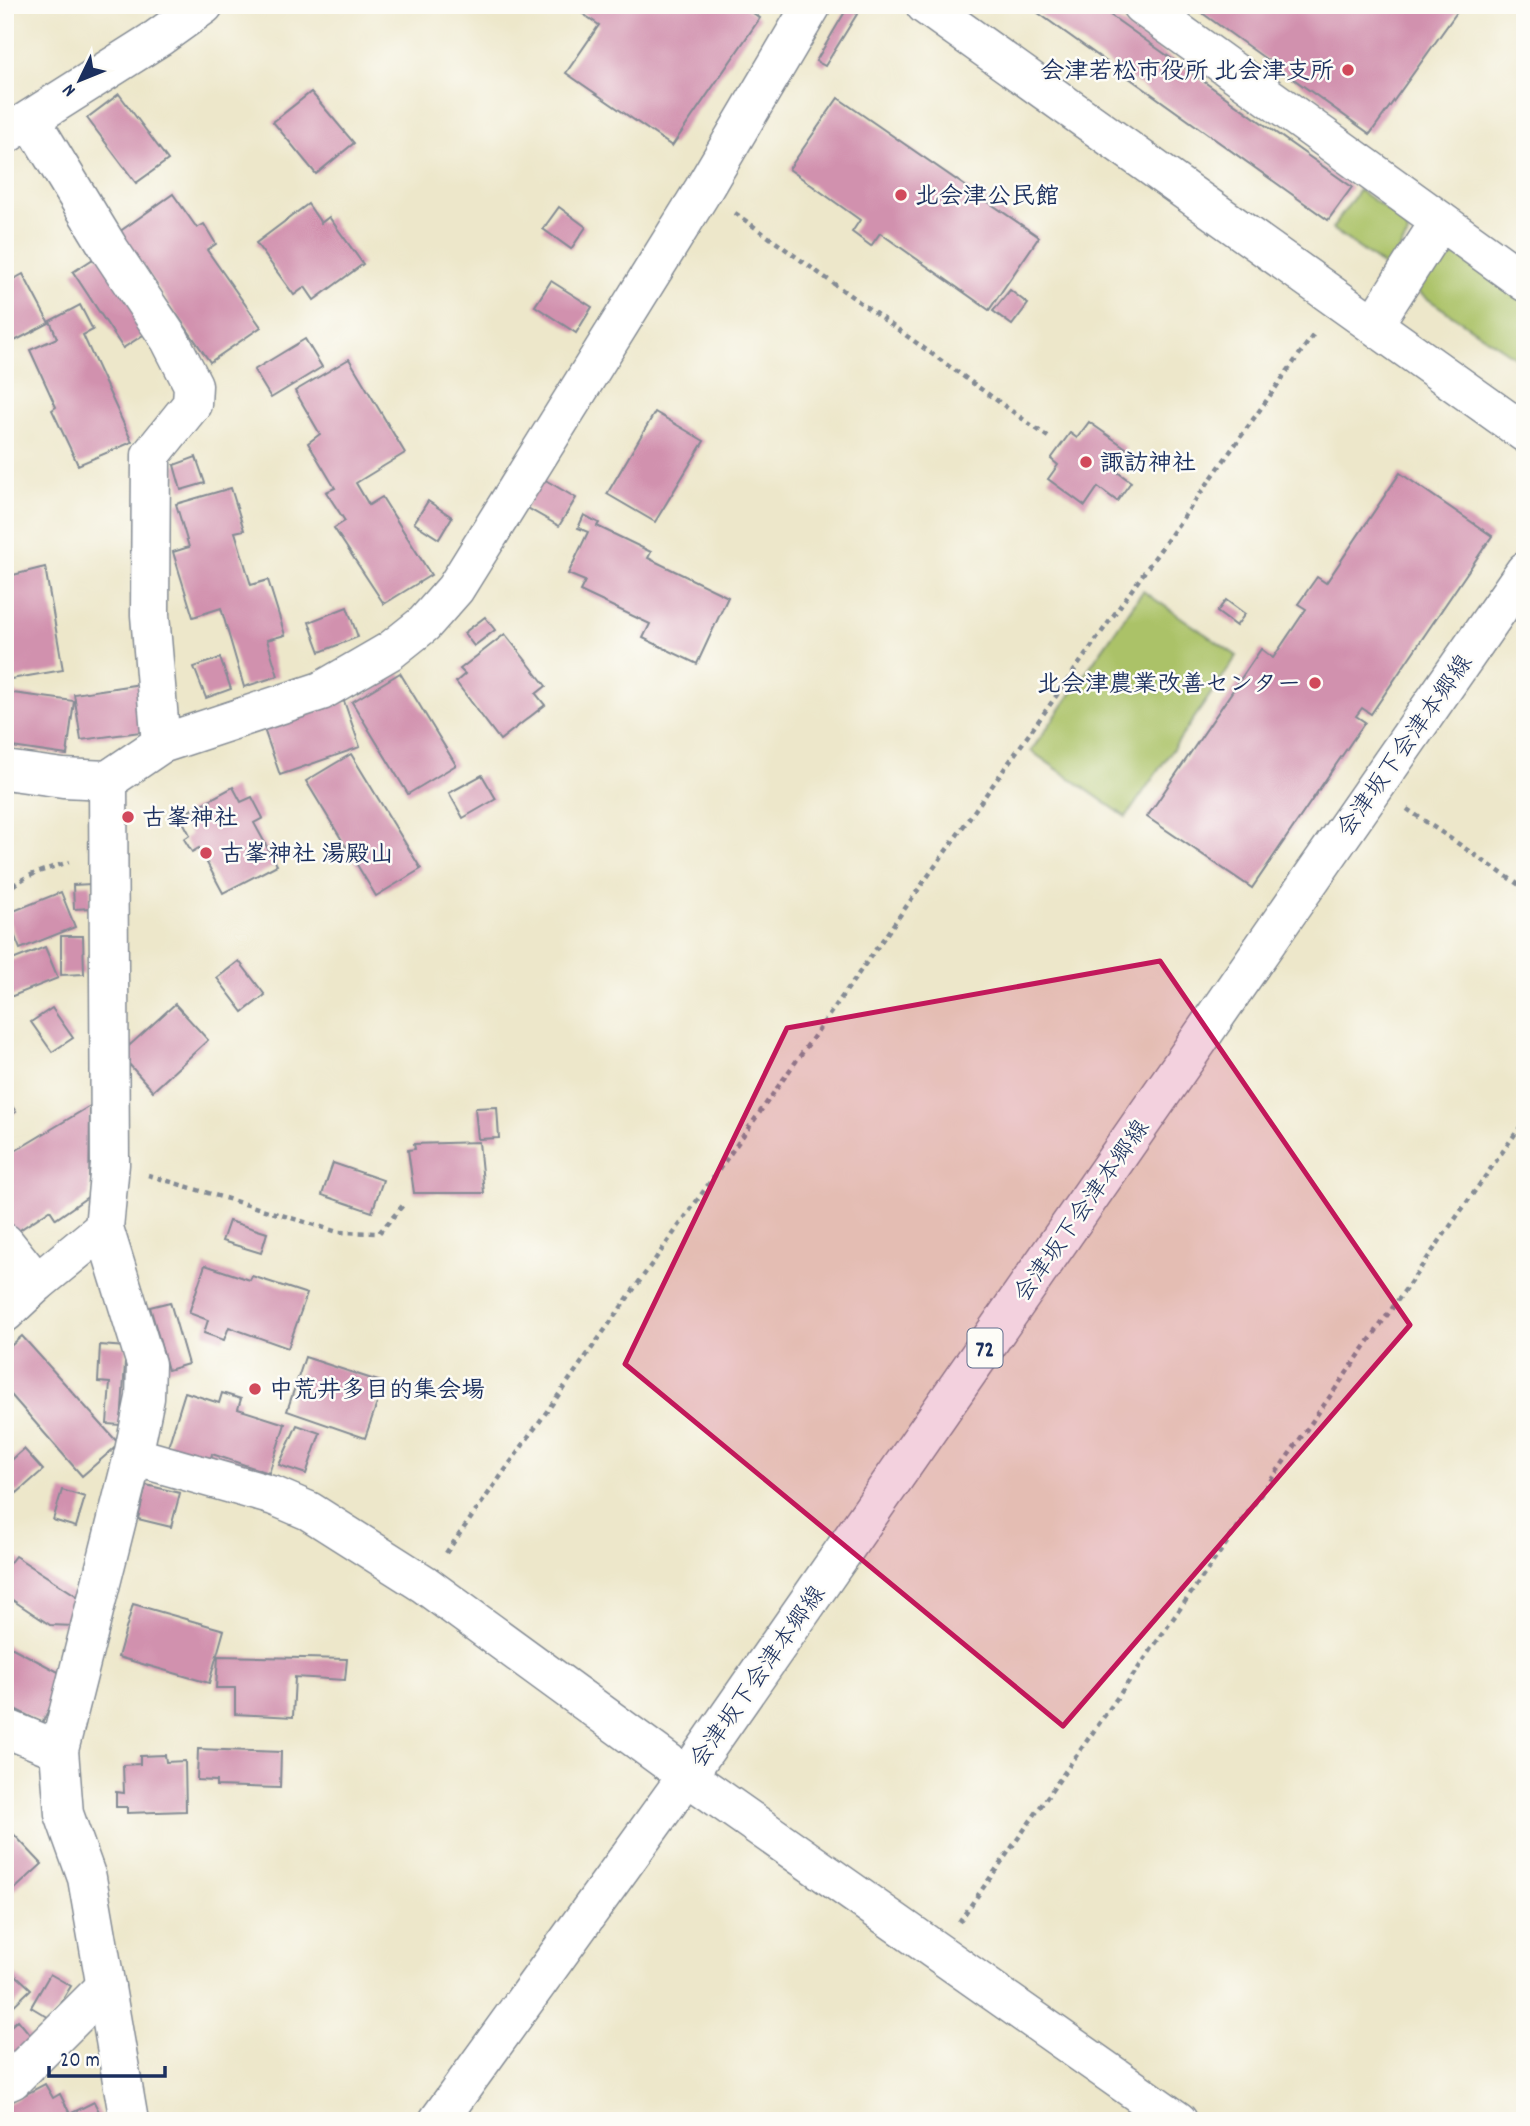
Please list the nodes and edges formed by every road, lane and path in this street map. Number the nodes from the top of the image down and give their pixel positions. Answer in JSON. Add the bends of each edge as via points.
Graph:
{"nodes":[{"id":1,"x":204,"y":5,"type":"edge"},
{"id":2,"x":812,"y":5,"type":"edge"},
{"id":3,"x":925,"y":5,"type":"edge"},
{"id":4,"x":1141,"y":5,"type":"edge"},
{"id":5,"x":18,"y":128,"type":"edge"},
{"id":6,"x":703,"y":190,"type":"junction"},
{"id":7,"x":1440,"y":221,"type":"junction"},
{"id":8,"x":1525,"y":282,"type":"edge"},
{"id":9,"x":1339,"y":299,"type":"junction"},
{"id":10,"x":1374,"y":324,"type":"junction"},
{"id":11,"x":1525,"y":433,"type":"edge"},
{"id":12,"x":1048,"y":437,"type":"dead end"},
{"id":13,"x":1525,"y":571,"type":"edge"},
{"id":14,"x":161,"y":744,"type":"junction"},
{"id":15,"x":5,"y":770,"type":"edge"},
{"id":16,"x":108,"y":779,"type":"junction"},
{"id":17,"x":1375,"y":787,"type":"junction"},
{"id":18,"x":107,"y":849,"type":"junction"},
{"id":19,"x":1525,"y":890,"type":"edge"},
{"id":20,"x":5,"y":892,"type":"edge"},
{"id":21,"x":1525,"y":1120,"type":"edge"},
{"id":22,"x":110,"y":1164,"type":"junction"},
{"id":23,"x":405,"y":1203,"type":"dead end"},
{"id":24,"x":104,"y":1228,"type":"junction"},
{"id":25,"x":5,"y":1243,"type":"edge"},
{"id":26,"x":37,"y":1283,"type":"junction"},
{"id":27,"x":5,"y":1313,"type":"edge"},
{"id":28,"x":133,"y":1456,"type":"junction"},
{"id":29,"x":424,"y":1584,"type":"junction"},
{"id":30,"x":5,"y":1728,"type":"edge"},
{"id":31,"x":59,"y":1750,"type":"junction"},
{"id":32,"x":687,"y":1776,"type":"junction"},
{"id":33,"x":938,"y":1952,"type":"junction"},
{"id":34,"x":106,"y":1986,"type":"junction"},
{"id":35,"x":5,"y":2083,"type":"edge"},
{"id":36,"x":129,"y":2121,"type":"edge"},
{"id":37,"x":438,"y":2121,"type":"edge"},
{"id":38,"x":1178,"y":2121,"type":"edge"}],
"edges":[{"from":1,"to":5,"type":"street"},
{"from":2,"to":6,"type":"street"},
{"from":3,"to":9,"type":"street"},
{"from":4,"to":7,"type":"street"},
{"from":5,"to":14,"type":"street","via":[[110,250],[170,340],[193,386],[192,404],[151,455],[150,615]]},
{"from":6,"to":12,"type":"path"},
{"from":6,"to":14,"type":"street","via":[[455,589],[424,624],[390,651],[321,691]]},
{"from":7,"to":8,"type":"street"},
{"from":7,"to":10,"type":"street"},
{"from":9,"to":10,"type":"street"},
{"from":9,"to":29,"type":"path"},
{"from":10,"to":11,"type":"street"},
{"from":13,"to":17,"type":"street","name":"会津坂下会津本郷線","number":"72"},
{"from":14,"to":16,"type":"street"},
{"from":15,"to":16,"type":"street"},
{"from":16,"to":18,"type":"street"},
{"from":17,"to":19,"type":"path"},
{"from":17,"to":32,"type":"street","name":"会津坂下会津本郷線","number":"72"},
{"from":18,"to":20,"type":"path","via":[[40,871]]},
{"from":18,"to":22,"type":"street"},
{"from":21,"to":33,"type":"path"},
{"from":22,"to":23,"type":"path","via":[[338,1232],[379,1233]]},
{"from":22,"to":24,"type":"street"},
{"from":24,"to":26,"type":"street"},
{"from":24,"to":28,"type":"street","via":[[146,1364],[145,1398]]},
{"from":25,"to":26,"type":"street"},
{"from":26,"to":27,"type":"street"},
{"from":28,"to":29,"type":"street","via":[[274,1496],[309,1511]]},
{"from":28,"to":31,"type":"street"},
{"from":29,"to":32,"type":"street"},
{"from":30,"to":31,"type":"street"},
{"from":31,"to":34,"type":"street","via":[[64,1814],[87,1878]]},
{"from":32,"to":33,"type":"street"},
{"from":32,"to":37,"type":"street","name":"会津坂下会津本郷線","number":"72"},
{"from":33,"to":38,"type":"street"},
{"from":34,"to":35,"type":"street"},
{"from":34,"to":36,"type":"street"}]}
